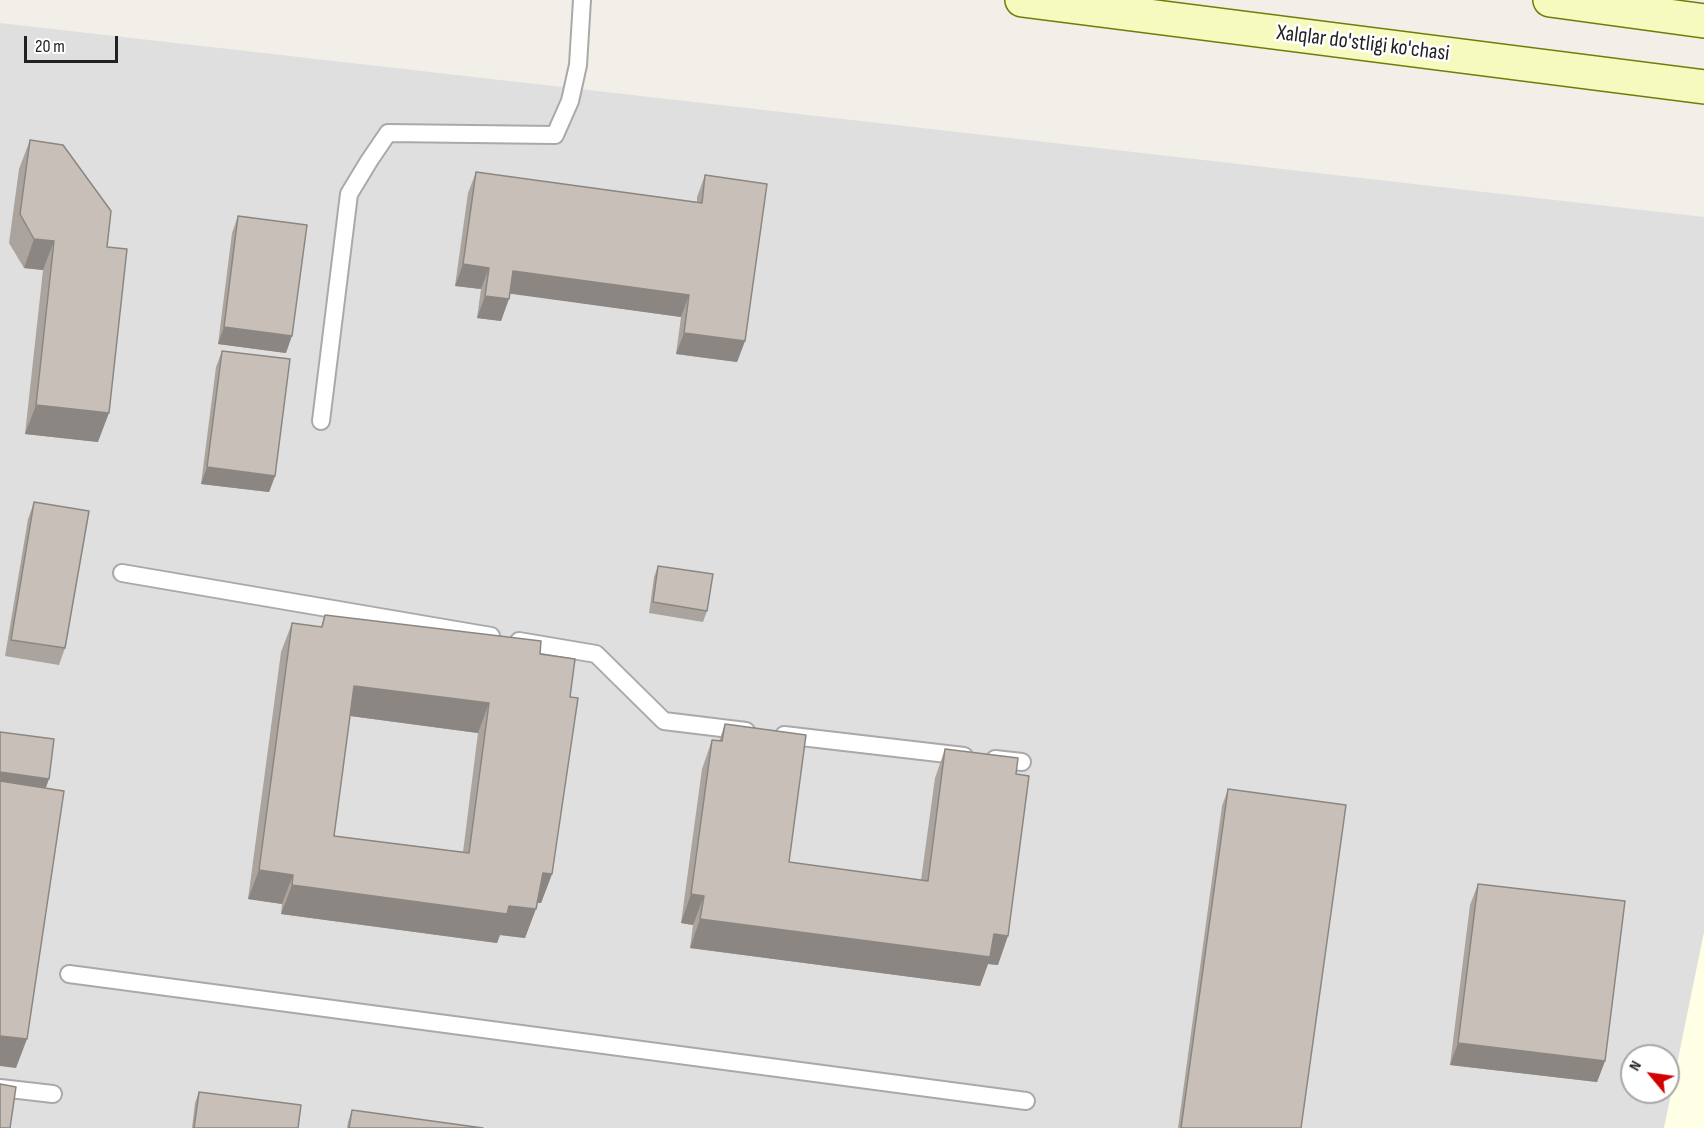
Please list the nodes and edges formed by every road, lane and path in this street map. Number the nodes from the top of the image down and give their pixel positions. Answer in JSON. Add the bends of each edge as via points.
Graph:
{"nodes":[{"id":1,"x":582,"y":0,"type":"edge"},
{"id":2,"x":1022,"y":0,"type":"edge"},
{"id":3,"x":1550,"y":0,"type":"edge"},
{"id":4,"x":1704,"y":21,"type":"edge"},
{"id":5,"x":1704,"y":87,"type":"edge"},
{"id":6,"x":321,"y":421,"type":"dead end"},
{"id":7,"x":122,"y":573,"type":"dead end"},
{"id":8,"x":1022,"y":762,"type":"dead end"},
{"id":9,"x":69,"y":974,"type":"dead end"},
{"id":10,"x":0,"y":1088,"type":"edge"},
{"id":11,"x":53,"y":1094,"type":"dead end"},
{"id":12,"x":1026,"y":1101,"type":"dead end"}],
"edges":[{"from":1,"to":6,"type":"lane","via":[[578,65],[570,101],[555,135],[388,133],[369,161],[349,194]]},
{"from":2,"to":5,"type":"main road","name":"Xalqlar do'stligi ko'chasi"},
{"from":3,"to":4,"type":"main road"},
{"from":7,"to":8,"type":"lane","via":[[596,654],[664,721]]},
{"from":9,"to":12,"type":"lane"},
{"from":10,"to":11,"type":"lane"}]}
